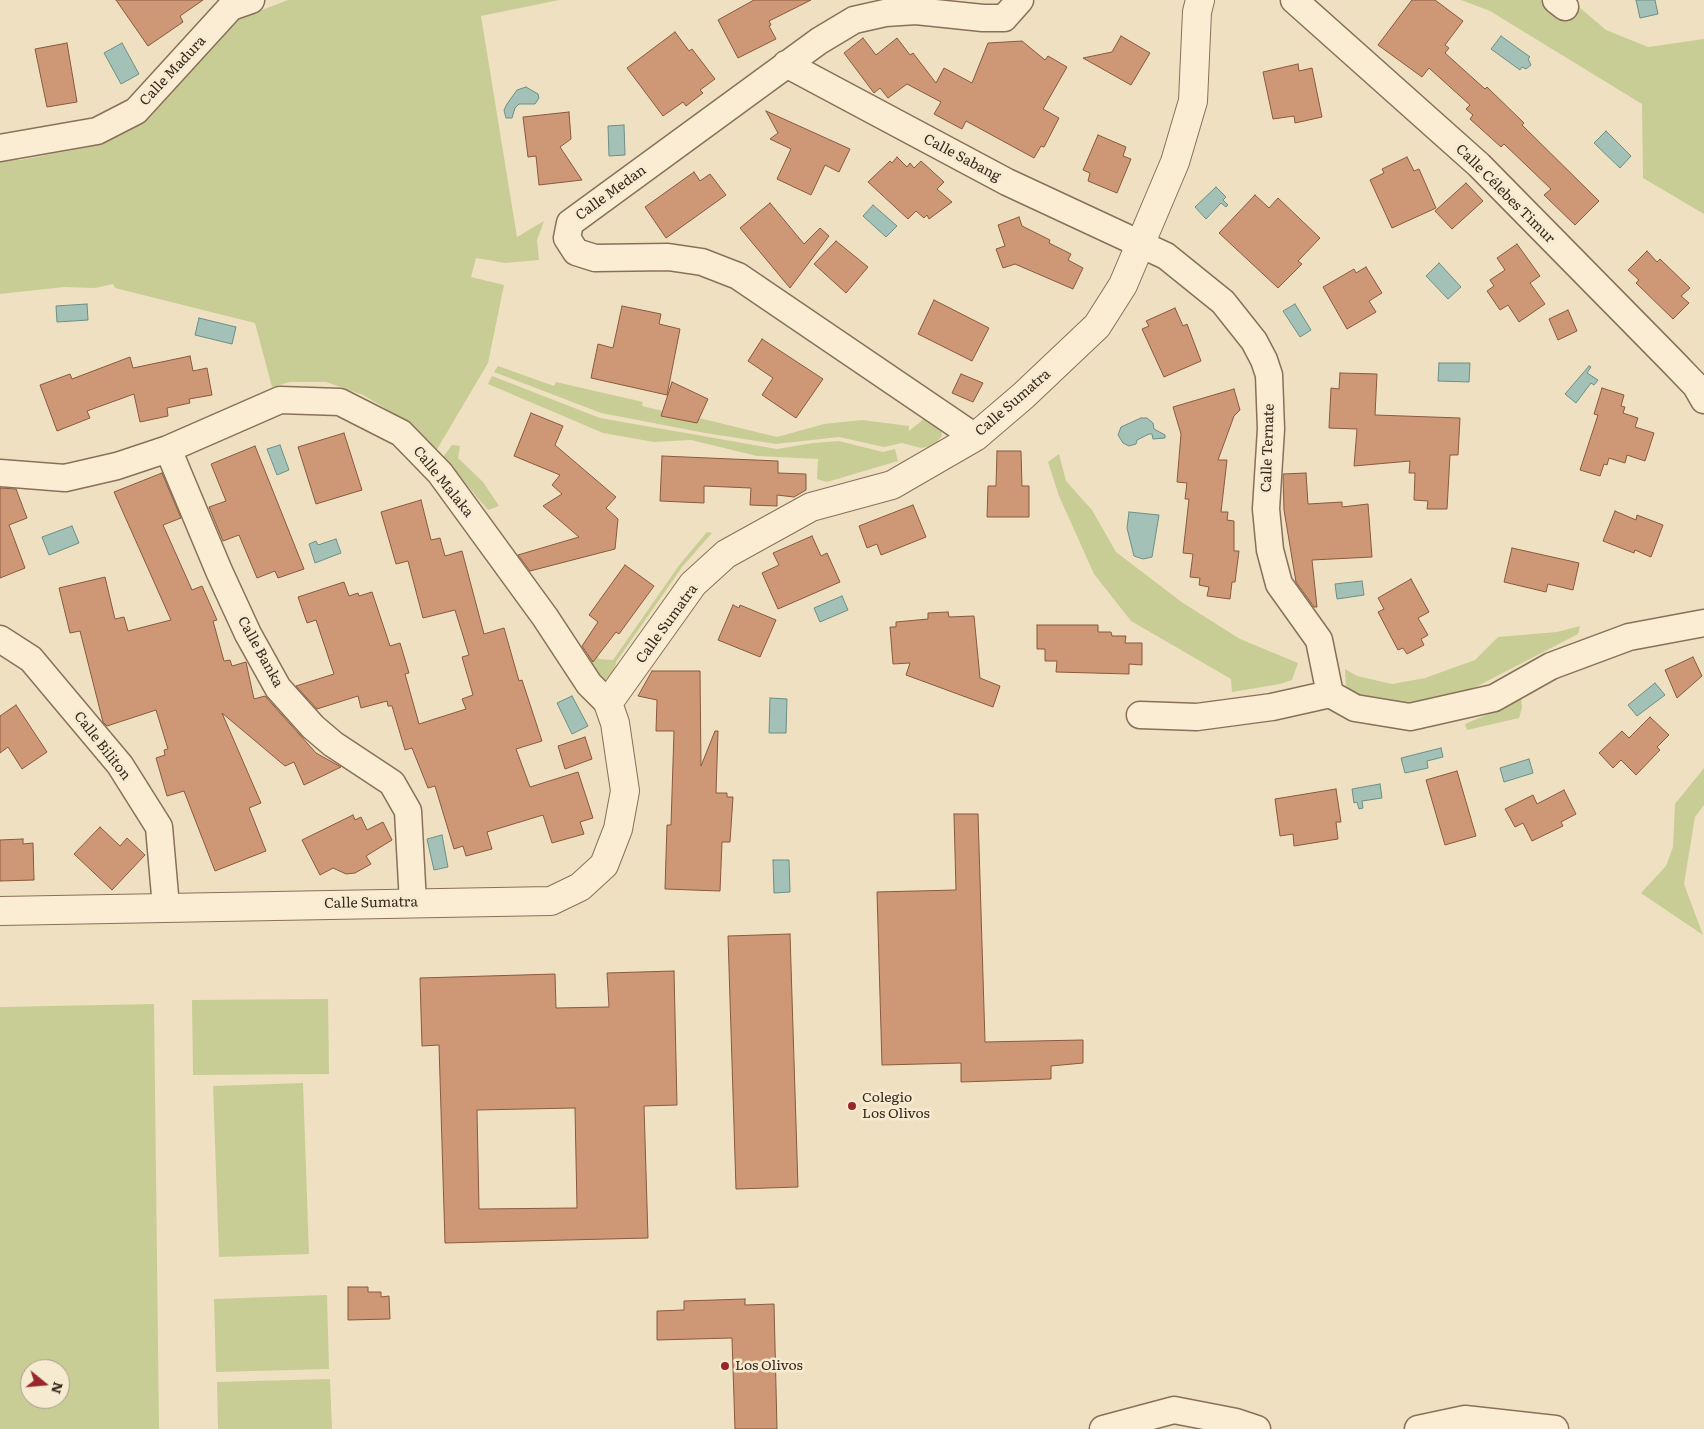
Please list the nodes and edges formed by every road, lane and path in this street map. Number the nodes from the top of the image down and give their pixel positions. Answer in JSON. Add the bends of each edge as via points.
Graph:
{"nodes":[{"id":1,"x":251,"y":0,"type":"edge"},
{"id":2,"x":1020,"y":0,"type":"edge"},
{"id":3,"x":1200,"y":0,"type":"edge"},
{"id":4,"x":1294,"y":0,"type":"edge"},
{"id":5,"x":786,"y":64,"type":"junction"},
{"id":6,"x":0,"y":148,"type":"edge"},
{"id":7,"x":1142,"y":243,"type":"junction"},
{"id":8,"x":1701,"y":390,"type":"edge"},
{"id":9,"x":974,"y":437,"type":"junction"},
{"id":10,"x":168,"y":448,"type":"junction"},
{"id":11,"x":0,"y":473,"type":"edge"},
{"id":12,"x":1704,"y":623,"type":"edge"},
{"id":13,"x":0,"y":639,"type":"edge"},
{"id":14,"x":1330,"y":694,"type":"junction"},
{"id":15,"x":608,"y":703,"type":"junction"},
{"id":16,"x":1140,"y":715,"type":"dead end"},
{"id":17,"x":413,"y":903,"type":"junction"},
{"id":18,"x":166,"y":907,"type":"junction"},
{"id":19,"x":0,"y":912,"type":"edge"},
{"id":20,"x":1102,"y":1429,"type":"edge"},
{"id":21,"x":1257,"y":1429,"type":"edge"},
{"id":22,"x":1418,"y":1429,"type":"edge"},
{"id":23,"x":1555,"y":1429,"type":"edge"}],
"edges":[{"from":1,"to":6,"type":"street","name":"Calle Madura","via":[[231,7],[136,111],[97,131]]},
{"from":2,"to":5,"type":"street","name":"Calle Medan","via":[[1004,18],[916,11],[854,20]]},
{"from":3,"to":7,"type":"street","name":"Calle Sumatra","via":[[1193,101],[1175,162]]},
{"from":4,"to":8,"type":"street","name":"Calle Célebes Timur","via":[[1479,165]]},
{"from":5,"to":7,"type":"street","name":"Calle Sabang","via":[[1007,182]]},
{"from":5,"to":9,"type":"street","name":"Calle Medan","via":[[570,223],[567,238],[576,252],[595,258],[668,257],[702,262],[738,276]]},
{"from":7,"to":9,"type":"street","name":"Calle Sumatra","via":[[1123,285],[1097,326]]},
{"from":7,"to":14,"type":"street","name":"Calle Ternate","via":[[1166,256],[1223,302],[1254,341],[1264,360],[1270,376],[1271,429],[1266,509],[1270,550],[1279,584],[1318,640]]},
{"from":9,"to":15,"type":"street","name":"Calle Sumatra","via":[[892,485],[811,507],[726,554],[693,584]]},
{"from":10,"to":11,"type":"street","name":"Calle Malaka","via":[[117,466],[65,478]]},
{"from":10,"to":15,"type":"street","name":"Calle Malaka","via":[[280,400],[340,402],[401,433],[440,473],[545,617],[589,684]]},
{"from":10,"to":17,"type":"street","name":"Calle Banka","via":[[223,580],[278,688],[327,739],[392,783],[408,811]]},
{"from":12,"to":14,"type":"street","via":[[1629,637],[1550,666],[1494,698],[1410,717],[1355,708]]},
{"from":13,"to":18,"type":"street","name":"Calle Biliton","via":[[31,659],[120,765],[159,827]]},
{"from":14,"to":16,"type":"street","via":[[1272,707],[1197,717]]},
{"from":15,"to":17,"type":"street","name":"Calle Sumatra","via":[[615,723],[624,791],[618,829],[604,865],[580,887],[551,901]]},
{"from":17,"to":18,"type":"street","name":"Calle Sumatra"},
{"from":18,"to":19,"type":"street","name":"Calle Sumatra"},
{"from":20,"to":21,"type":"street","via":[[1174,1410]]},
{"from":22,"to":23,"type":"street","via":[[1465,1419]]}]}
